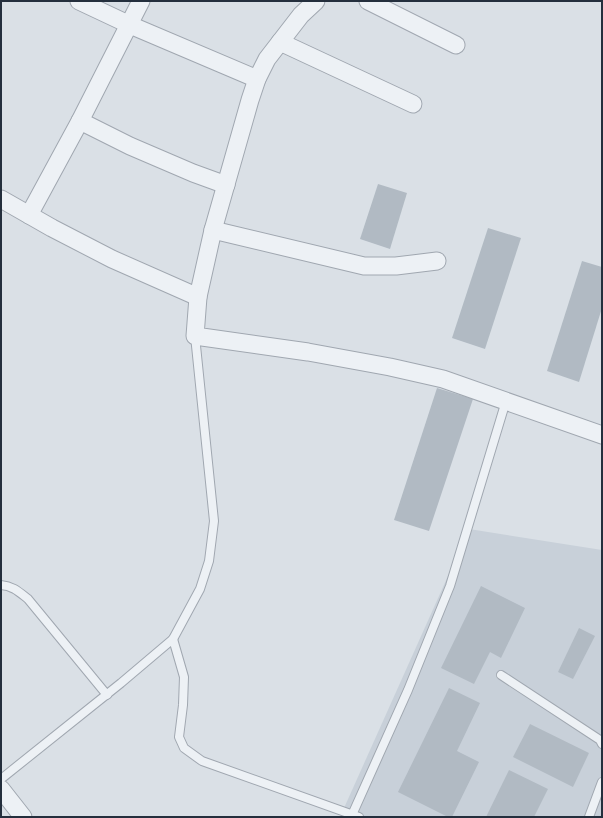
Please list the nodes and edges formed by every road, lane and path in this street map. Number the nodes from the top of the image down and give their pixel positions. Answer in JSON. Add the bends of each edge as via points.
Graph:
{"nodes":[{"id":1,"x":79,"y":1,"type":"edge"},
{"id":2,"x":141,"y":1,"type":"edge"},
{"id":3,"x":316,"y":1,"type":"edge"},
{"id":4,"x":368,"y":1,"type":"edge"},
{"id":5,"x":130,"y":25,"type":"junction"},
{"id":6,"x":280,"y":42,"type":"junction"},
{"id":7,"x":456,"y":45,"type":"dead end"},
{"id":8,"x":257,"y":79,"type":"junction"},
{"id":9,"x":413,"y":104,"type":"dead end"},
{"id":10,"x":80,"y":121,"type":"junction"},
{"id":11,"x":226,"y":185,"type":"junction"},
{"id":12,"x":1,"y":199,"type":"edge"},
{"id":13,"x":29,"y":215,"type":"junction"},
{"id":14,"x":213,"y":230,"type":"junction"},
{"id":15,"x":437,"y":262,"type":"dead end"},
{"id":16,"x":198,"y":297,"type":"junction"},
{"id":17,"x":195,"y":336,"type":"junction"},
{"id":18,"x":506,"y":401,"type":"junction"},
{"id":19,"x":602,"y":435,"type":"edge"},
{"id":20,"x":1,"y":585,"type":"edge"},
{"id":21,"x":173,"y":639,"type":"junction"},
{"id":22,"x":501,"y":675,"type":"dead end"},
{"id":23,"x":107,"y":695,"type":"junction"},
{"id":24,"x":602,"y":744,"type":"edge"},
{"id":25,"x":1,"y":779,"type":"edge"},
{"id":26,"x":602,"y":782,"type":"edge"},
{"id":27,"x":1,"y":789,"type":"edge"},
{"id":28,"x":356,"y":816,"type":"edge"},
{"id":29,"x":23,"y":817,"type":"edge"},
{"id":30,"x":589,"y":817,"type":"edge"}],
"edges":[{"from":1,"to":5,"type":"street"},
{"from":2,"to":5,"type":"street"},
{"from":3,"to":6,"type":"street"},
{"from":4,"to":7,"type":"street"},
{"from":5,"to":8,"type":"street"},
{"from":5,"to":10,"type":"street"},
{"from":6,"to":8,"type":"street","via":[[267,59]]},
{"from":6,"to":9,"type":"street"},
{"from":8,"to":11,"type":"street"},
{"from":10,"to":11,"type":"street","via":[[193,174]]},
{"from":10,"to":13,"type":"street"},
{"from":11,"to":14,"type":"street"},
{"from":12,"to":13,"type":"street"},
{"from":13,"to":16,"type":"street","via":[[112,259]]},
{"from":14,"to":15,"type":"street","via":[[364,266]]},
{"from":14,"to":16,"type":"street"},
{"from":16,"to":17,"type":"street"},
{"from":17,"to":18,"type":"street","via":[[390,367],[443,379]]},
{"from":17,"to":21,"type":"lane","via":[[214,521],[209,561],[200,589]]},
{"from":18,"to":19,"type":"street"},
{"from":18,"to":28,"type":"lane","via":[[450,586]]},
{"from":20,"to":23,"type":"lane","via":[[18,590],[28,599]]},
{"from":21,"to":23,"type":"lane"},
{"from":21,"to":28,"type":"lane","via":[[184,677],[179,737],[184,748],[202,760]]},
{"from":22,"to":24,"type":"lane","via":[[600,740]]},
{"from":23,"to":25,"type":"lane"},
{"from":26,"to":30,"type":"lane"},
{"from":27,"to":29,"type":"street"}]}
